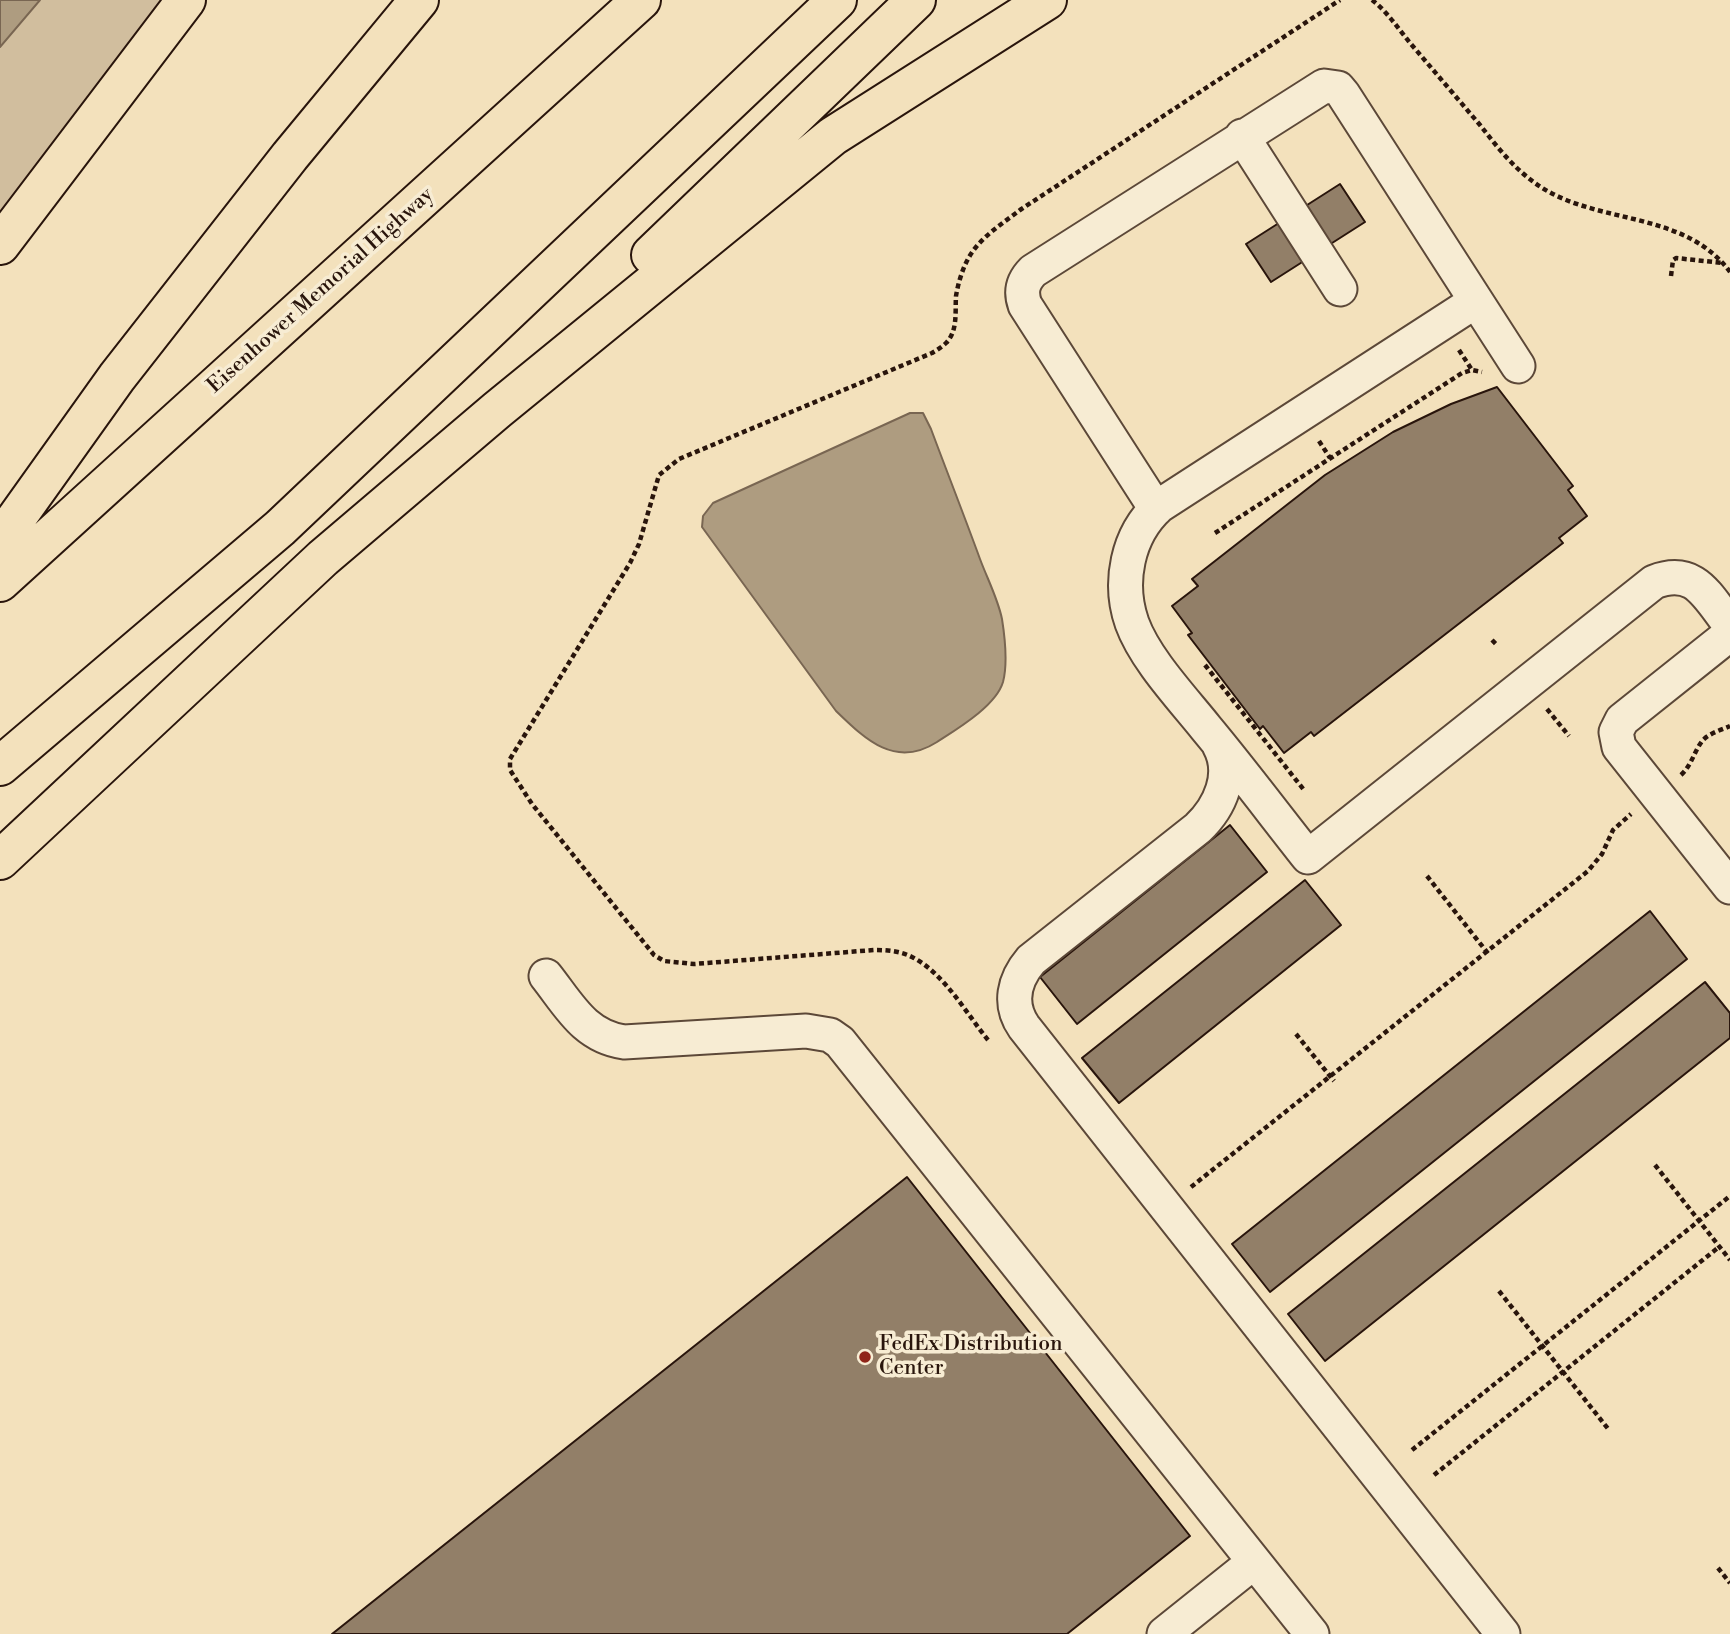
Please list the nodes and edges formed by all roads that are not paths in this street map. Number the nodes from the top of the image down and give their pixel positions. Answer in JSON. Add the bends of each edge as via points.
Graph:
{"nodes":[{"id":1,"x":186,"y":0,"type":"edge"},
{"id":2,"x":419,"y":0,"type":"edge"},
{"id":3,"x":641,"y":0,"type":"edge"},
{"id":4,"x":837,"y":0,"type":"edge"},
{"id":5,"x":916,"y":0,"type":"edge"},
{"id":6,"x":1047,"y":0,"type":"edge"},
{"id":7,"x":1242,"y":136,"type":"junction"},
{"id":8,"x":0,"y":245,"type":"edge"},
{"id":9,"x":1340,"y":289,"type":"dead end"},
{"id":10,"x":1476,"y":301,"type":"junction"},
{"id":11,"x":1518,"y":366,"type":"dead end"},
{"id":12,"x":497,"y":410,"type":"junction"},
{"id":13,"x":1156,"y":509,"type":"junction"},
{"id":14,"x":0,"y":541,"type":"edge"},
{"id":15,"x":0,"y":582,"type":"edge"},
{"id":16,"x":1730,"y":625,"type":"edge"},
{"id":17,"x":1730,"y":634,"type":"edge"},
{"id":18,"x":1215,"y":739,"type":"junction"},
{"id":19,"x":0,"y":766,"type":"edge"},
{"id":20,"x":0,"y":860,"type":"edge"},
{"id":21,"x":1730,"y":887,"type":"edge"},
{"id":22,"x":546,"y":976,"type":"dead end"},
{"id":23,"x":1254,"y":1562,"type":"junction"},
{"id":24,"x":1164,"y":1634,"type":"edge"},
{"id":25,"x":1312,"y":1634,"type":"edge"},
{"id":26,"x":1503,"y":1634,"type":"edge"}],
"edges":[{"from":1,"to":8,"type":"highway"},
{"from":2,"to":14,"type":"highway","via":[[117,377]]},
{"from":3,"to":15,"type":"highway","name":"Eisenhower Memorial Highway"},
{"from":4,"to":19,"type":"highway","via":[[280,528]]},
{"from":5,"to":12,"type":"highway"},
{"from":6,"to":12,"type":"highway","via":[[832,136]]},
{"from":7,"to":9,"type":"lane"},
{"from":7,"to":10,"type":"lane","via":[[1316,89],[1338,88]]},
{"from":7,"to":13,"type":"lane","via":[[1033,271],[1023,286],[1025,304]]},
{"from":10,"to":11,"type":"lane"},
{"from":10,"to":13,"type":"lane"},
{"from":12,"to":20,"type":"highway","via":[[323,558]]},
{"from":13,"to":18,"type":"lane","via":[[1133,543],[1125,587],[1127,607],[1155,663]]},
{"from":16,"to":18,"type":"lane","via":[[1690,579],[1666,577],[1654,582],[1308,857]]},
{"from":17,"to":21,"type":"lane","via":[[1622,720],[1616,732],[1619,747]]},
{"from":18,"to":26,"type":"lane","via":[[1226,775],[1215,810],[1031,960],[1015,992],[1016,1011],[1024,1027]]},
{"from":22,"to":23,"type":"lane","via":[[591,1031],[612,1040],[806,1031],[830,1035],[840,1042]]},
{"from":23,"to":24,"type":"lane"},
{"from":23,"to":25,"type":"lane"}]}
